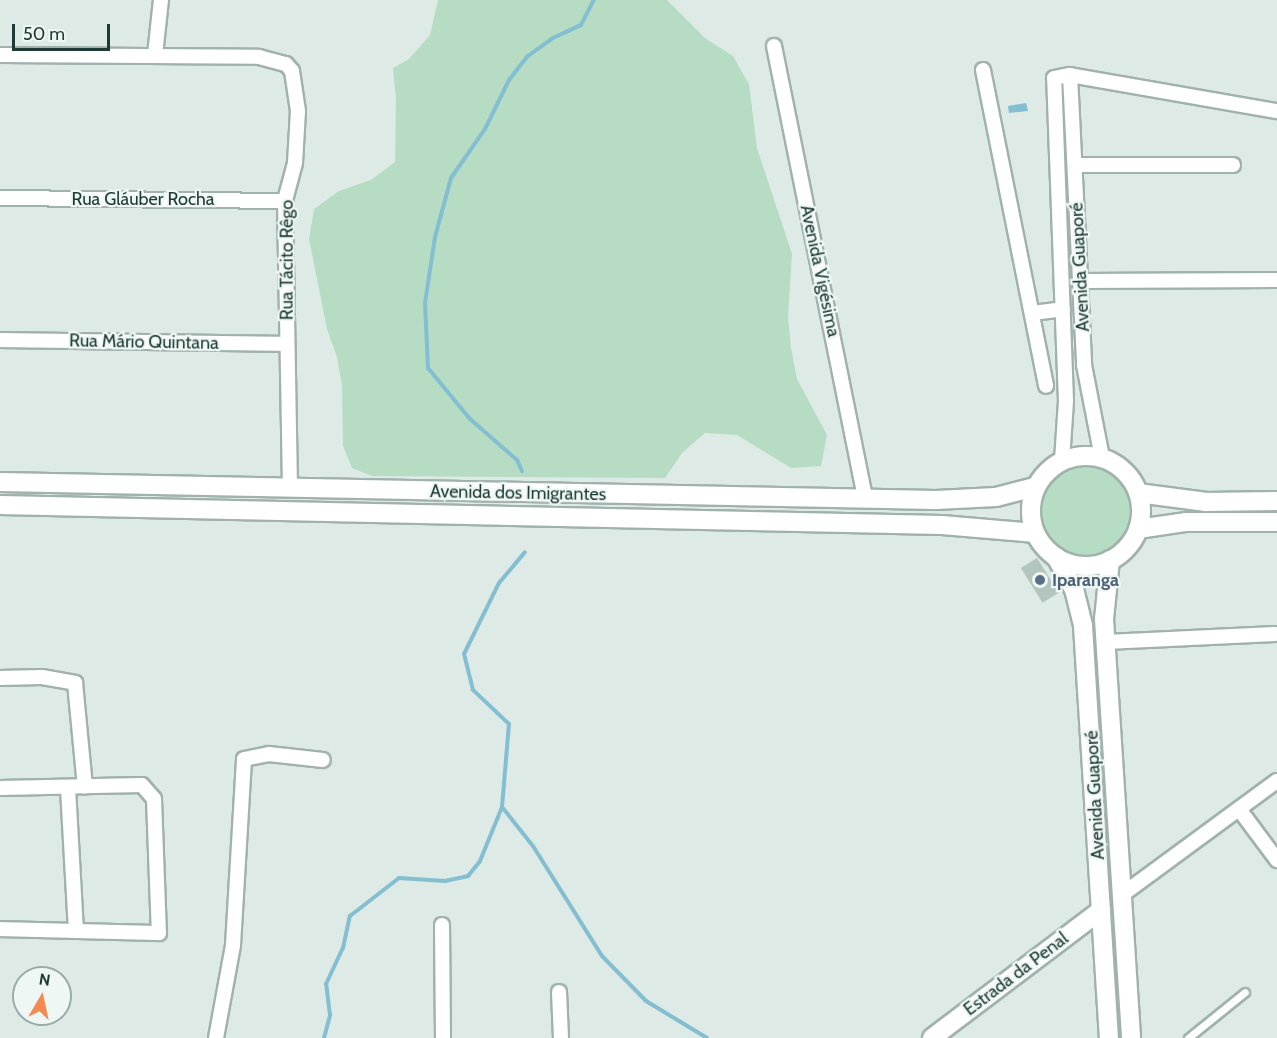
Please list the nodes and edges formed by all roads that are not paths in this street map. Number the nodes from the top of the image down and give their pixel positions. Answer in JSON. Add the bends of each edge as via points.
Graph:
{"nodes":[{"id":1,"x":161,"y":0,"type":"edge"},
{"id":2,"x":774,"y":46,"type":"dead end"},
{"id":3,"x":0,"y":55,"type":"edge"},
{"id":4,"x":155,"y":55,"type":"junction"},
{"id":5,"x":983,"y":70,"type":"dead end"},
{"id":6,"x":1070,"y":75,"type":"junction"},
{"id":7,"x":1277,"y":111,"type":"edge"},
{"id":8,"x":1076,"y":165,"type":"junction"},
{"id":9,"x":1233,"y":165,"type":"dead end"},
{"id":10,"x":1076,"y":186,"type":"junction"},
{"id":11,"x":1058,"y":188,"type":"junction"},
{"id":12,"x":0,"y":198,"type":"edge"},
{"id":13,"x":285,"y":201,"type":"junction"},
{"id":14,"x":1277,"y":280,"type":"edge"},
{"id":15,"x":1081,"y":281,"type":"junction"},
{"id":16,"x":1063,"y":309,"type":"junction"},
{"id":17,"x":1032,"y":313,"type":"junction"},
{"id":18,"x":0,"y":340,"type":"edge"},
{"id":19,"x":287,"y":345,"type":"junction"},
{"id":20,"x":1046,"y":386,"type":"dead end"},
{"id":21,"x":1102,"y":458,"type":"junction"},
{"id":22,"x":1062,"y":461,"type":"junction"},
{"id":23,"x":0,"y":482,"type":"edge"},
{"id":24,"x":1035,"y":487,"type":"junction"},
{"id":25,"x":290,"y":489,"type":"junction"},
{"id":26,"x":1138,"y":493,"type":"junction"},
{"id":27,"x":865,"y":496,"type":"junction"},
{"id":28,"x":1277,"y":501,"type":"edge"},
{"id":29,"x":0,"y":506,"type":"edge"},
{"id":30,"x":1277,"y":522,"type":"edge"},
{"id":31,"x":1138,"y":529,"type":"junction"},
{"id":32,"x":1035,"y":532,"type":"junction"},
{"id":33,"x":1056,"y":557,"type":"junction"},
{"id":34,"x":1110,"y":560,"type":"junction"},
{"id":35,"x":1275,"y":634,"type":"dead end"},
{"id":36,"x":1106,"y":642,"type":"junction"},
{"id":37,"x":0,"y":678,"type":"edge"},
{"id":38,"x":323,"y":760,"type":"dead end"},
{"id":39,"x":1277,"y":781,"type":"edge"},
{"id":40,"x":0,"y":788,"type":"edge"},
{"id":41,"x":68,"y":788,"type":"junction"},
{"id":42,"x":85,"y":788,"type":"junction"},
{"id":43,"x":1239,"y":809,"type":"junction"},
{"id":44,"x":1277,"y":860,"type":"edge"},
{"id":45,"x":1122,"y":894,"type":"junction"},
{"id":46,"x":1101,"y":910,"type":"junction"},
{"id":47,"x":441,"y":925,"type":"dead end"},
{"id":48,"x":0,"y":929,"type":"edge"},
{"id":49,"x":76,"y":931,"type":"junction"},
{"id":50,"x":559,"y":992,"type":"dead end"},
{"id":51,"x":1245,"y":992,"type":"dead end"},
{"id":52,"x":216,"y":1038,"type":"edge"},
{"id":53,"x":443,"y":1038,"type":"edge"},
{"id":54,"x":561,"y":1038,"type":"edge"},
{"id":55,"x":932,"y":1038,"type":"edge"},
{"id":56,"x":1109,"y":1038,"type":"edge"},
{"id":57,"x":1131,"y":1038,"type":"edge"},
{"id":58,"x":1188,"y":1038,"type":"edge"}],
"edges":[{"from":1,"to":4,"type":"street"},
{"from":2,"to":27,"type":"street","name":"Avenida Vigésima"},
{"from":3,"to":4,"type":"street"},
{"from":4,"to":13,"type":"street","name":"Rua Tácito Rêgo","via":[[276,60],[292,71],[297,132]]},
{"from":5,"to":17,"type":"street"},
{"from":6,"to":7,"type":"street"},
{"from":6,"to":8,"type":"street","name":"Avenida Guaporé"},
{"from":6,"to":11,"type":"street","name":"Avenida Guaporé","via":[[1056,77],[1053,84]]},
{"from":8,"to":9,"type":"street"},
{"from":8,"to":10,"type":"street","name":"Avenida Guaporé"},
{"from":10,"to":11,"type":"street"},
{"from":10,"to":15,"type":"street","name":"Avenida Guaporé"},
{"from":11,"to":16,"type":"street","name":"Avenida Guaporé"},
{"from":12,"to":13,"type":"street","name":"Rua Gláuber Rocha"},
{"from":13,"to":19,"type":"street","name":"Rua Tácito Rêgo"},
{"from":14,"to":15,"type":"street"},
{"from":15,"to":21,"type":"street","name":"Avenida Guaporé","via":[[1088,398]]},
{"from":16,"to":17,"type":"street"},
{"from":16,"to":22,"type":"street","name":"Avenida Guaporé","via":[[1066,401]]},
{"from":17,"to":20,"type":"street"},
{"from":18,"to":19,"type":"street","name":"Rua Mário Quintana"},
{"from":19,"to":25,"type":"street","name":"Rua Tácito Rêgo"},
{"from":21,"to":22,"type":"main road","via":[[1085,455]]},
{"from":21,"to":26,"type":"main road","via":[[1130,477]]},
{"from":22,"to":24,"type":"main road","via":[[1043,475]]},
{"from":23,"to":25,"type":"main road","name":"Avenida dos Imigrantes"},
{"from":24,"to":27,"type":"main road","name":"Avenida dos Imigrantes","via":[[961,499]]},
{"from":24,"to":32,"type":"main road","via":[[1031,518]]},
{"from":25,"to":27,"type":"main road","name":"Avenida dos Imigrantes"},
{"from":26,"to":28,"type":"main road","via":[[1206,502]]},
{"from":26,"to":31,"type":"main road"},
{"from":29,"to":32,"type":"main road","name":"Avenida dos Imigrantes","via":[[942,525]]},
{"from":30,"to":31,"type":"main road","via":[[1186,522]]},
{"from":31,"to":34,"type":"main road","via":[[1130,544]]},
{"from":32,"to":33,"type":"main road"},
{"from":33,"to":34,"type":"main road","via":[[1087,566]]},
{"from":33,"to":46,"type":"main road","name":"Avenida Guaporé","via":[[1074,590],[1083,626]]},
{"from":34,"to":36,"type":"main road","name":"Avenida Guaporé"},
{"from":35,"to":36,"type":"street"},
{"from":36,"to":45,"type":"main road","name":"Avenida Guaporé"},
{"from":37,"to":42,"type":"street","via":[[42,677],[75,683]]},
{"from":38,"to":52,"type":"street","via":[[269,754],[244,759],[233,945]]},
{"from":39,"to":43,"type":"street"},
{"from":40,"to":41,"type":"street"},
{"from":41,"to":42,"type":"street"},
{"from":41,"to":49,"type":"street"},
{"from":42,"to":49,"type":"street","via":[[142,785],[154,799],[159,933]]},
{"from":43,"to":44,"type":"street"},
{"from":43,"to":45,"type":"street"},
{"from":45,"to":57,"type":"main road","name":"Avenida Guaporé"},
{"from":46,"to":55,"type":"main road","name":"Estrada da Penal"},
{"from":46,"to":56,"type":"main road","name":"Avenida Guaporé"},
{"from":47,"to":53,"type":"street"},
{"from":48,"to":49,"type":"street"},
{"from":50,"to":54,"type":"street"},
{"from":51,"to":58,"type":"lane"}]}
